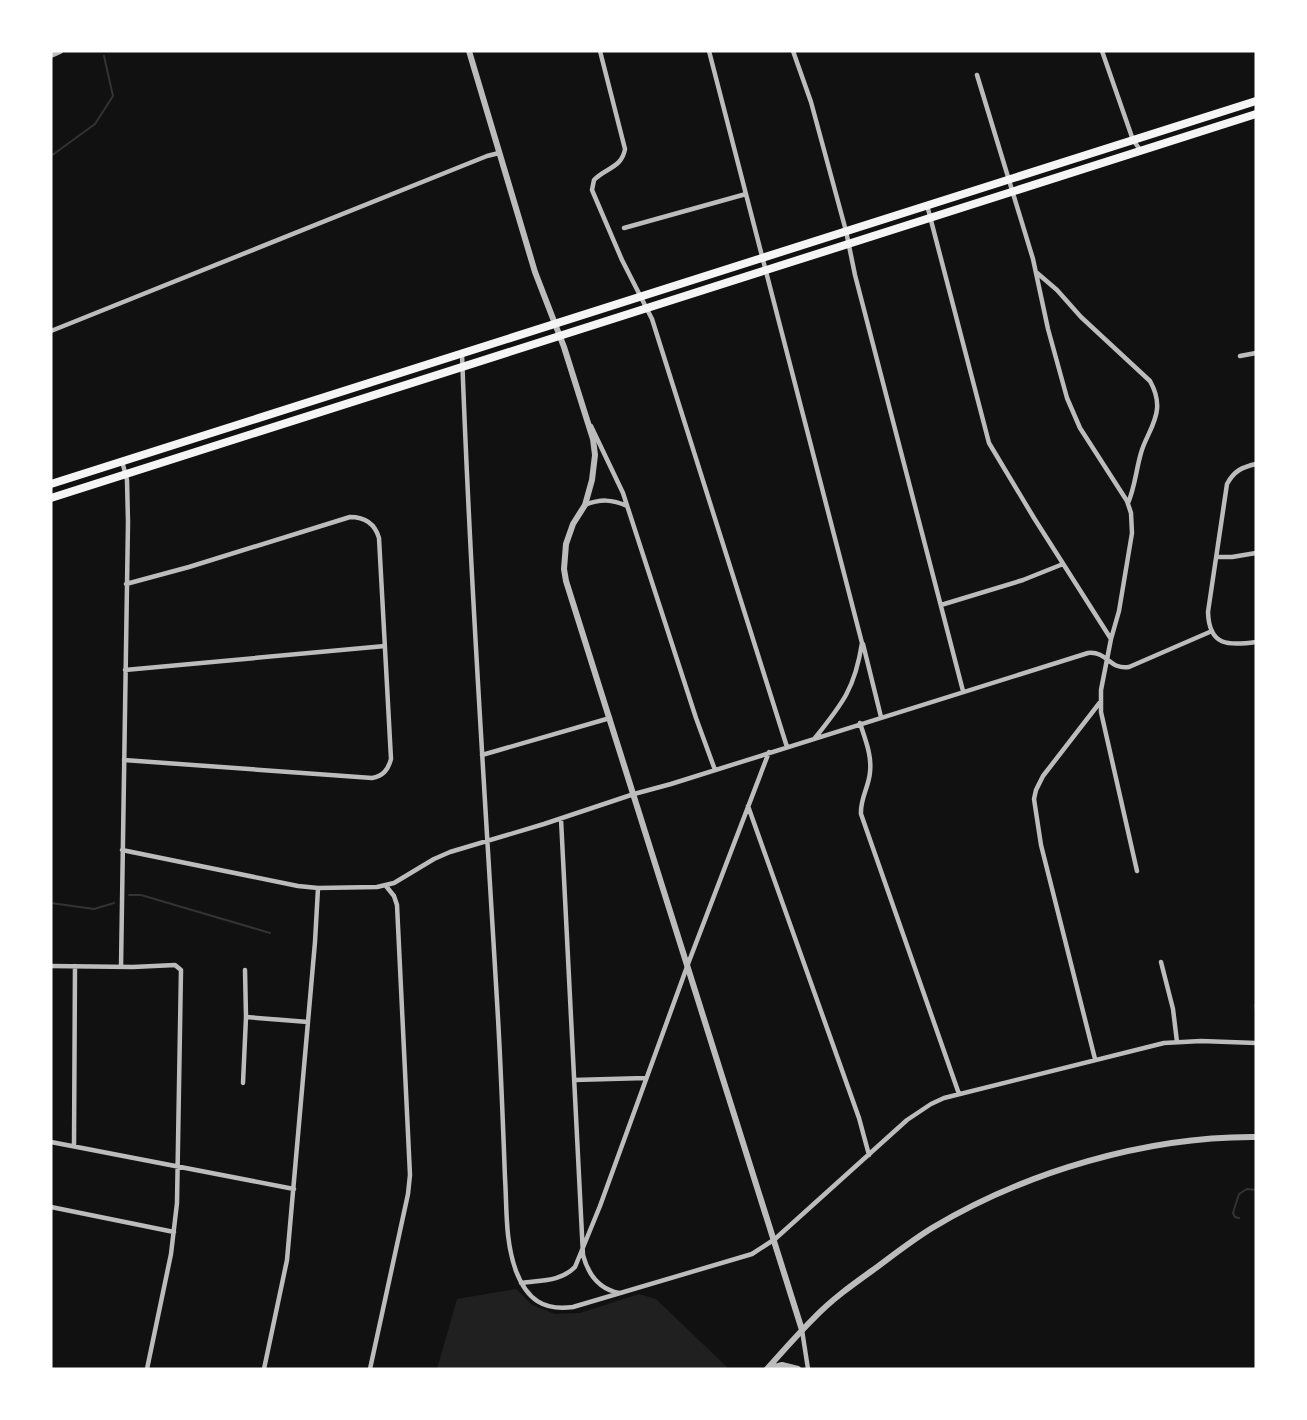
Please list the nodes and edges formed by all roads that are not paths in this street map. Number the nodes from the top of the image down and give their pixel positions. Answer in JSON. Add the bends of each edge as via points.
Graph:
{"nodes":[{"id":1,"x":60,"y":51,"type":"edge"},
{"id":2,"x":469,"y":51,"type":"edge"},
{"id":3,"x":600,"y":51,"type":"edge"},
{"id":4,"x":709,"y":51,"type":"edge"},
{"id":5,"x":793,"y":51,"type":"edge"},
{"id":6,"x":1102,"y":51,"type":"edge"},
{"id":7,"x":51,"y":55,"type":"edge"},
{"id":8,"x":977,"y":75,"type":"dead end"},
{"id":9,"x":1256,"y":100,"type":"edge"},
{"id":10,"x":1256,"y":114,"type":"edge"},
{"id":11,"x":1133,"y":140,"type":"junction"},
{"id":12,"x":1141,"y":151,"type":"junction"},
{"id":13,"x":499,"y":153,"type":"junction"},
{"id":14,"x":1010,"y":179,"type":"junction"},
{"id":15,"x":1013,"y":192,"type":"junction"},
{"id":16,"x":746,"y":194,"type":"junction"},
{"id":17,"x":927,"y":205,"type":"junction"},
{"id":18,"x":930,"y":218,"type":"junction"},
{"id":19,"x":624,"y":228,"type":"dead end"},
{"id":20,"x":846,"y":231,"type":"junction"},
{"id":21,"x":849,"y":244,"type":"junction"},
{"id":22,"x":763,"y":258,"type":"junction"},
{"id":23,"x":766,"y":270,"type":"junction"},
{"id":24,"x":1036,"y":272,"type":"junction"},
{"id":25,"x":639,"y":297,"type":"junction"},
{"id":26,"x":646,"y":309,"type":"junction"},
{"id":27,"x":555,"y":324,"type":"junction"},
{"id":28,"x":51,"y":331,"type":"edge"},
{"id":29,"x":560,"y":336,"type":"junction"},
{"id":30,"x":1256,"y":353,"type":"edge"},
{"id":31,"x":462,"y":354,"type":"junction"},
{"id":32,"x":1240,"y":356,"type":"dead end"},
{"id":33,"x":462,"y":367,"type":"junction"},
{"id":34,"x":587,"y":418,"type":"junction"},
{"id":35,"x":122,"y":461,"type":"junction"},
{"id":36,"x":1256,"y":464,"type":"edge"},
{"id":37,"x":126,"y":474,"type":"junction"},
{"id":38,"x":51,"y":484,"type":"edge"},
{"id":39,"x":51,"y":498,"type":"edge"},
{"id":40,"x":1128,"y":503,"type":"junction"},
{"id":41,"x":585,"y":505,"type":"junction"},
{"id":42,"x":627,"y":506,"type":"junction"},
{"id":43,"x":1256,"y":553,"type":"edge"},
{"id":44,"x":1216,"y":557,"type":"junction"},
{"id":45,"x":1063,"y":564,"type":"junction"},
{"id":46,"x":126,"y":584,"type":"junction"},
{"id":47,"x":941,"y":605,"type":"junction"},
{"id":48,"x":1212,"y":631,"type":"junction"},
{"id":49,"x":1111,"y":639,"type":"junction"},
{"id":50,"x":1256,"y":642,"type":"edge"},
{"id":51,"x":862,"y":643,"type":"junction"},
{"id":52,"x":386,"y":646,"type":"junction"},
{"id":53,"x":1106,"y":658,"type":"junction"},
{"id":54,"x":125,"y":670,"type":"junction"},
{"id":55,"x":963,"y":691,"type":"junction"},
{"id":56,"x":1101,"y":701,"type":"junction"},
{"id":57,"x":880,"y":717,"type":"junction"},
{"id":58,"x":610,"y":718,"type":"junction"},
{"id":59,"x":860,"y":723,"type":"junction"},
{"id":60,"x":815,"y":738,"type":"junction"},
{"id":61,"x":787,"y":747,"type":"junction"},
{"id":62,"x":769,"y":752,"type":"junction"},
{"id":63,"x":482,"y":755,"type":"junction"},
{"id":64,"x":124,"y":760,"type":"junction"},
{"id":65,"x":715,"y":770,"type":"junction"},
{"id":66,"x":634,"y":794,"type":"junction"},
{"id":67,"x":748,"y":806,"type":"junction"},
{"id":68,"x":561,"y":819,"type":"junction"},
{"id":69,"x":488,"y":841,"type":"junction"},
{"id":70,"x":122,"y":850,"type":"junction"},
{"id":71,"x":1137,"y":871,"type":"dead end"},
{"id":72,"x":386,"y":886,"type":"junction"},
{"id":73,"x":318,"y":888,"type":"junction"},
{"id":74,"x":1161,"y":962,"type":"dead end"},
{"id":75,"x":688,"y":963,"type":"junction"},
{"id":76,"x":51,"y":966,"type":"edge"},
{"id":77,"x":75,"y":966,"type":"junction"},
{"id":78,"x":121,"y":967,"type":"junction"},
{"id":79,"x":245,"y":970,"type":"dead end"},
{"id":80,"x":246,"y":1017,"type":"junction"},
{"id":81,"x":308,"y":1022,"type":"junction"},
{"id":82,"x":1177,"y":1042,"type":"junction"},
{"id":83,"x":1256,"y":1043,"type":"edge"},
{"id":84,"x":1095,"y":1059,"type":"junction"},
{"id":85,"x":646,"y":1078,"type":"junction"},
{"id":86,"x":574,"y":1080,"type":"junction"},
{"id":87,"x":243,"y":1083,"type":"dead end"},
{"id":88,"x":959,"y":1094,"type":"junction"},
{"id":89,"x":1256,"y":1137,"type":"edge"},
{"id":90,"x":51,"y":1142,"type":"edge"},
{"id":91,"x":74,"y":1146,"type":"junction"},
{"id":92,"x":869,"y":1155,"type":"junction"},
{"id":93,"x":178,"y":1167,"type":"junction"},
{"id":94,"x":294,"y":1189,"type":"junction"},
{"id":95,"x":51,"y":1207,"type":"edge"},
{"id":96,"x":174,"y":1232,"type":"junction"},
{"id":97,"x":775,"y":1239,"type":"junction"},
{"id":98,"x":582,"y":1249,"type":"junction"},
{"id":99,"x":521,"y":1282,"type":"junction"},
{"id":100,"x":622,"y":1293,"type":"junction"},
{"id":101,"x":802,"y":1330,"type":"junction"},
{"id":102,"x":147,"y":1369,"type":"edge"},
{"id":103,"x":264,"y":1369,"type":"edge"},
{"id":104,"x":370,"y":1369,"type":"edge"},
{"id":105,"x":767,"y":1369,"type":"edge"},
{"id":106,"x":798,"y":1369,"type":"edge"},
{"id":107,"x":808,"y":1369,"type":"edge"}],
"edges":[{"from":1,"to":7,"type":"street"},
{"from":2,"to":13,"type":"street"},
{"from":3,"to":25,"type":"street","via":[[625,149],[618,165],[597,176],[592,190]]},
{"from":4,"to":16,"type":"street"},
{"from":5,"to":20,"type":"street","via":[[812,102]]},
{"from":6,"to":11,"type":"street"},
{"from":8,"to":14,"type":"street"},
{"from":9,"to":11,"type":"main road"},
{"from":10,"to":12,"type":"main road"},
{"from":11,"to":12,"type":"street"},
{"from":11,"to":14,"type":"main road"},
{"from":12,"to":15,"type":"main road"},
{"from":13,"to":27,"type":"street"},
{"from":13,"to":28,"type":"street"},
{"from":14,"to":15,"type":"street"},
{"from":14,"to":17,"type":"main road"},
{"from":15,"to":18,"type":"main road"},
{"from":15,"to":24,"type":"street"},
{"from":16,"to":19,"type":"street"},
{"from":16,"to":22,"type":"street"},
{"from":17,"to":18,"type":"street"},
{"from":17,"to":20,"type":"main road"},
{"from":18,"to":21,"type":"main road"},
{"from":18,"to":45,"type":"street","via":[[989,442]]},
{"from":20,"to":21,"type":"street"},
{"from":20,"to":22,"type":"main road"},
{"from":21,"to":23,"type":"main road"},
{"from":21,"to":47,"type":"street"},
{"from":22,"to":23,"type":"street"},
{"from":22,"to":25,"type":"main road"},
{"from":23,"to":26,"type":"main road"},
{"from":23,"to":51,"type":"street"},
{"from":24,"to":40,"type":"street","via":[[1072,413]]},
{"from":24,"to":40,"type":"street","via":[[1154,389],[1156,417],[1141,452]]},
{"from":25,"to":26,"type":"street"},
{"from":25,"to":27,"type":"main road"},
{"from":26,"to":29,"type":"main road"},
{"from":26,"to":61,"type":"street"},
{"from":27,"to":29,"type":"street"},
{"from":27,"to":31,"type":"main road"},
{"from":29,"to":33,"type":"main road"},
{"from":29,"to":34,"type":"street"},
{"from":30,"to":32,"type":"street"},
{"from":31,"to":33,"type":"street"},
{"from":31,"to":35,"type":"main road"},
{"from":33,"to":37,"type":"main road"},
{"from":33,"to":63,"type":"street"},
{"from":34,"to":41,"type":"street","via":[[594,466]]},
{"from":34,"to":42,"type":"street"},
{"from":35,"to":37,"type":"street"},
{"from":35,"to":38,"type":"main road"},
{"from":36,"to":44,"type":"street","via":[[1236,471],[1227,484]]},
{"from":37,"to":39,"type":"main road"},
{"from":37,"to":46,"type":"street"},
{"from":40,"to":49,"type":"street","via":[[1132,533]]},
{"from":41,"to":42,"type":"street","via":[[610,500]]},
{"from":41,"to":58,"type":"street","via":[[569,533],[564,569]]},
{"from":42,"to":65,"type":"street"},
{"from":43,"to":44,"type":"street"},
{"from":44,"to":48,"type":"street","via":[[1208,612]]},
{"from":45,"to":47,"type":"street"},
{"from":45,"to":49,"type":"street"},
{"from":46,"to":52,"type":"street","via":[[350,517],[363,518],[370,522],[380,543]]},
{"from":46,"to":54,"type":"street"},
{"from":47,"to":55,"type":"street"},
{"from":48,"to":50,"type":"street","via":[[1228,644]]},
{"from":48,"to":53,"type":"street","via":[[1130,667],[1113,665]]},
{"from":49,"to":53,"type":"street"},
{"from":51,"to":57,"type":"street"},
{"from":51,"to":60,"type":"street","via":[[858,669],[847,696]]},
{"from":52,"to":54,"type":"street"},
{"from":52,"to":64,"type":"street","via":[[391,756],[382,774],[372,778]]},
{"from":53,"to":55,"type":"street","via":[[1088,652]]},
{"from":53,"to":56,"type":"street"},
{"from":54,"to":64,"type":"street"},
{"from":55,"to":57,"type":"street"},
{"from":56,"to":71,"type":"street"},
{"from":56,"to":84,"type":"street","via":[[1043,776],[1034,799],[1041,845]]},
{"from":57,"to":59,"type":"street"},
{"from":58,"to":63,"type":"street"},
{"from":58,"to":66,"type":"street"},
{"from":59,"to":60,"type":"street"},
{"from":59,"to":88,"type":"street","via":[[871,760],[861,814]]},
{"from":60,"to":61,"type":"street"},
{"from":61,"to":62,"type":"street"},
{"from":62,"to":65,"type":"street"},
{"from":62,"to":67,"type":"street"},
{"from":63,"to":69,"type":"street"},
{"from":64,"to":70,"type":"street"},
{"from":65,"to":66,"type":"street"},
{"from":66,"to":68,"type":"street"},
{"from":66,"to":75,"type":"street"},
{"from":67,"to":75,"type":"street"},
{"from":67,"to":92,"type":"street"},
{"from":68,"to":69,"type":"street"},
{"from":68,"to":86,"type":"street"},
{"from":69,"to":72,"type":"street","via":[[434,859]]},
{"from":69,"to":99,"type":"street","via":[[507,1230]]},
{"from":70,"to":73,"type":"street"},
{"from":70,"to":78,"type":"street"},
{"from":72,"to":73,"type":"street"},
{"from":72,"to":104,"type":"street","via":[[397,905],[410,1175]]},
{"from":73,"to":81,"type":"street"},
{"from":74,"to":82,"type":"street"},
{"from":75,"to":85,"type":"street"},
{"from":75,"to":97,"type":"street"},
{"from":76,"to":77,"type":"street"},
{"from":77,"to":78,"type":"street"},
{"from":77,"to":91,"type":"street"},
{"from":78,"to":93,"type":"street","via":[[175,965],[181,970]]},
{"from":79,"to":80,"type":"street"},
{"from":80,"to":81,"type":"street"},
{"from":80,"to":87,"type":"street"},
{"from":81,"to":94,"type":"street"},
{"from":82,"to":83,"type":"street"},
{"from":82,"to":84,"type":"street"},
{"from":84,"to":88,"type":"street"},
{"from":85,"to":86,"type":"street"},
{"from":85,"to":98,"type":"street"},
{"from":86,"to":98,"type":"street"},
{"from":88,"to":92,"type":"street","via":[[918,1111]]},
{"from":89,"to":101,"type":"street","via":[[1134,1150],[1034,1179],[956,1215],[914,1240],[841,1294]]},
{"from":90,"to":91,"type":"street"},
{"from":91,"to":93,"type":"street"},
{"from":92,"to":97,"type":"street"},
{"from":93,"to":94,"type":"street"},
{"from":93,"to":96,"type":"street"},
{"from":94,"to":103,"type":"street","via":[[287,1260]]},
{"from":95,"to":96,"type":"street"},
{"from":96,"to":102,"type":"street"},
{"from":97,"to":100,"type":"street","via":[[740,1258]]},
{"from":97,"to":101,"type":"street"},
{"from":98,"to":99,"type":"street","via":[[575,1267],[563,1277]]},
{"from":98,"to":100,"type":"street","via":[[595,1279],[608,1290]]},
{"from":99,"to":100,"type":"street","via":[[532,1298],[560,1309]]},
{"from":101,"to":105,"type":"street"},
{"from":101,"to":107,"type":"street"},
{"from":105,"to":106,"type":"street","via":[[782,1365]]}]}
